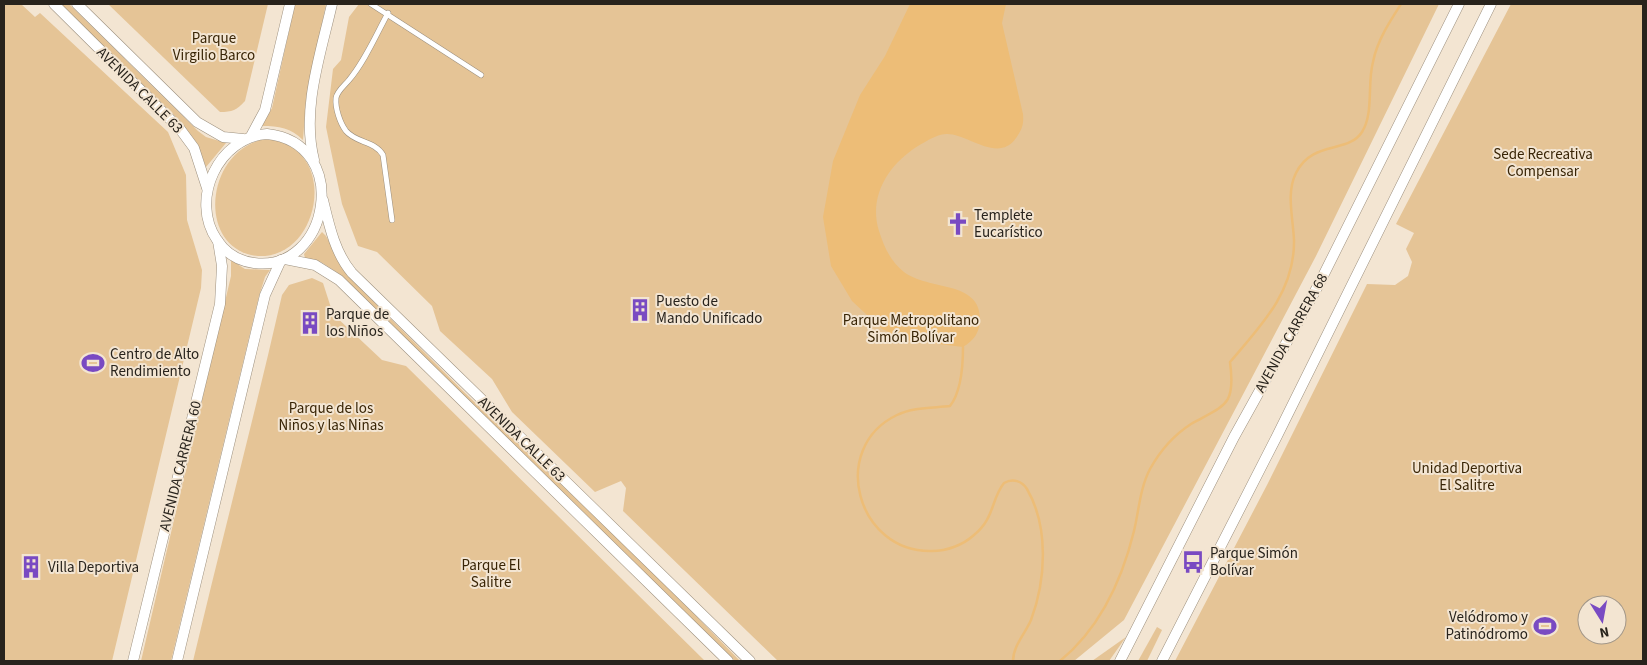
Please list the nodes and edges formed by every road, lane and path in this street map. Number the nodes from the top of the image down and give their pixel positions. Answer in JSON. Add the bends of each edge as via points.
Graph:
{"nodes":[{"id":1,"x":54,"y":4,"type":"edge"},
{"id":2,"x":77,"y":4,"type":"edge"},
{"id":3,"x":290,"y":4,"type":"edge"},
{"id":4,"x":332,"y":4,"type":"edge"},
{"id":5,"x":371,"y":4,"type":"edge"},
{"id":6,"x":1459,"y":4,"type":"edge"},
{"id":7,"x":1492,"y":4,"type":"edge"},
{"id":8,"x":388,"y":13,"type":"junction"},
{"id":9,"x":480,"y":75,"type":"dead end"},
{"id":10,"x":246,"y":138,"type":"junction"},
{"id":11,"x":316,"y":166,"type":"junction"},
{"id":12,"x":207,"y":188,"type":"junction"},
{"id":13,"x":323,"y":200,"type":"junction"},
{"id":14,"x":392,"y":220,"type":"dead end"},
{"id":15,"x":218,"y":241,"type":"junction"},
{"id":16,"x":283,"y":259,"type":"junction"},
{"id":17,"x":685,"y":598,"type":"junction"},
{"id":18,"x":674,"y":608,"type":"junction"},
{"id":19,"x":1120,"y":658,"type":"edge"},
{"id":20,"x":133,"y":661,"type":"edge"},
{"id":21,"x":177,"y":661,"type":"edge"},
{"id":22,"x":728,"y":661,"type":"edge"},
{"id":23,"x":750,"y":661,"type":"edge"},
{"id":24,"x":1162,"y":661,"type":"edge"}],
"edges":[{"from":1,"to":12,"type":"main road","name":"AVENIDA CALLE 63","via":[[180,129],[194,148]]},
{"from":2,"to":10,"type":"main road","name":"AVENIDA CALLE 63","via":[[198,122],[223,137]]},
{"from":3,"to":10,"type":"main road","via":[[265,110]]},
{"from":4,"to":11,"type":"main road","via":[[312,105],[311,144]]},
{"from":5,"to":8,"type":"street"},
{"from":6,"to":19,"type":"main road","name":"AVENIDA CARRERA 68","via":[[1318,284],[1234,437]]},
{"from":7,"to":24,"type":"main road","name":"AVENIDA CARRERA 68"},
{"from":8,"to":9,"type":"street"},
{"from":8,"to":14,"type":"street","via":[[355,72],[337,94],[336,102],[346,131],[377,148],[383,156]]},
{"from":10,"to":11,"type":"main road","via":[[267,134],[288,139],[307,153]]},
{"from":10,"to":12,"type":"main road","via":[[223,157]]},
{"from":11,"to":13,"type":"main road"},
{"from":12,"to":15,"type":"main road","via":[[208,217]]},
{"from":13,"to":16,"type":"main road","via":[[308,238],[300,248]]},
{"from":13,"to":17,"type":"main road","name":"AVENIDA CALLE 63","via":[[334,240],[352,273]]},
{"from":15,"to":16,"type":"main road","via":[[228,253],[248,262],[260,264]]},
{"from":15,"to":20,"type":"main road","name":"AVENIDA CARRERA 60","via":[[222,266],[220,304]]},
{"from":16,"to":18,"type":"main road","name":"AVENIDA CALLE 63","via":[[315,265],[339,280]]},
{"from":16,"to":21,"type":"main road","via":[[265,295]]},
{"from":17,"to":18,"type":"main road"},
{"from":17,"to":23,"type":"main road","name":"AVENIDA CALLE 63"},
{"from":18,"to":22,"type":"main road","name":"AVENIDA CALLE 63"}]}
